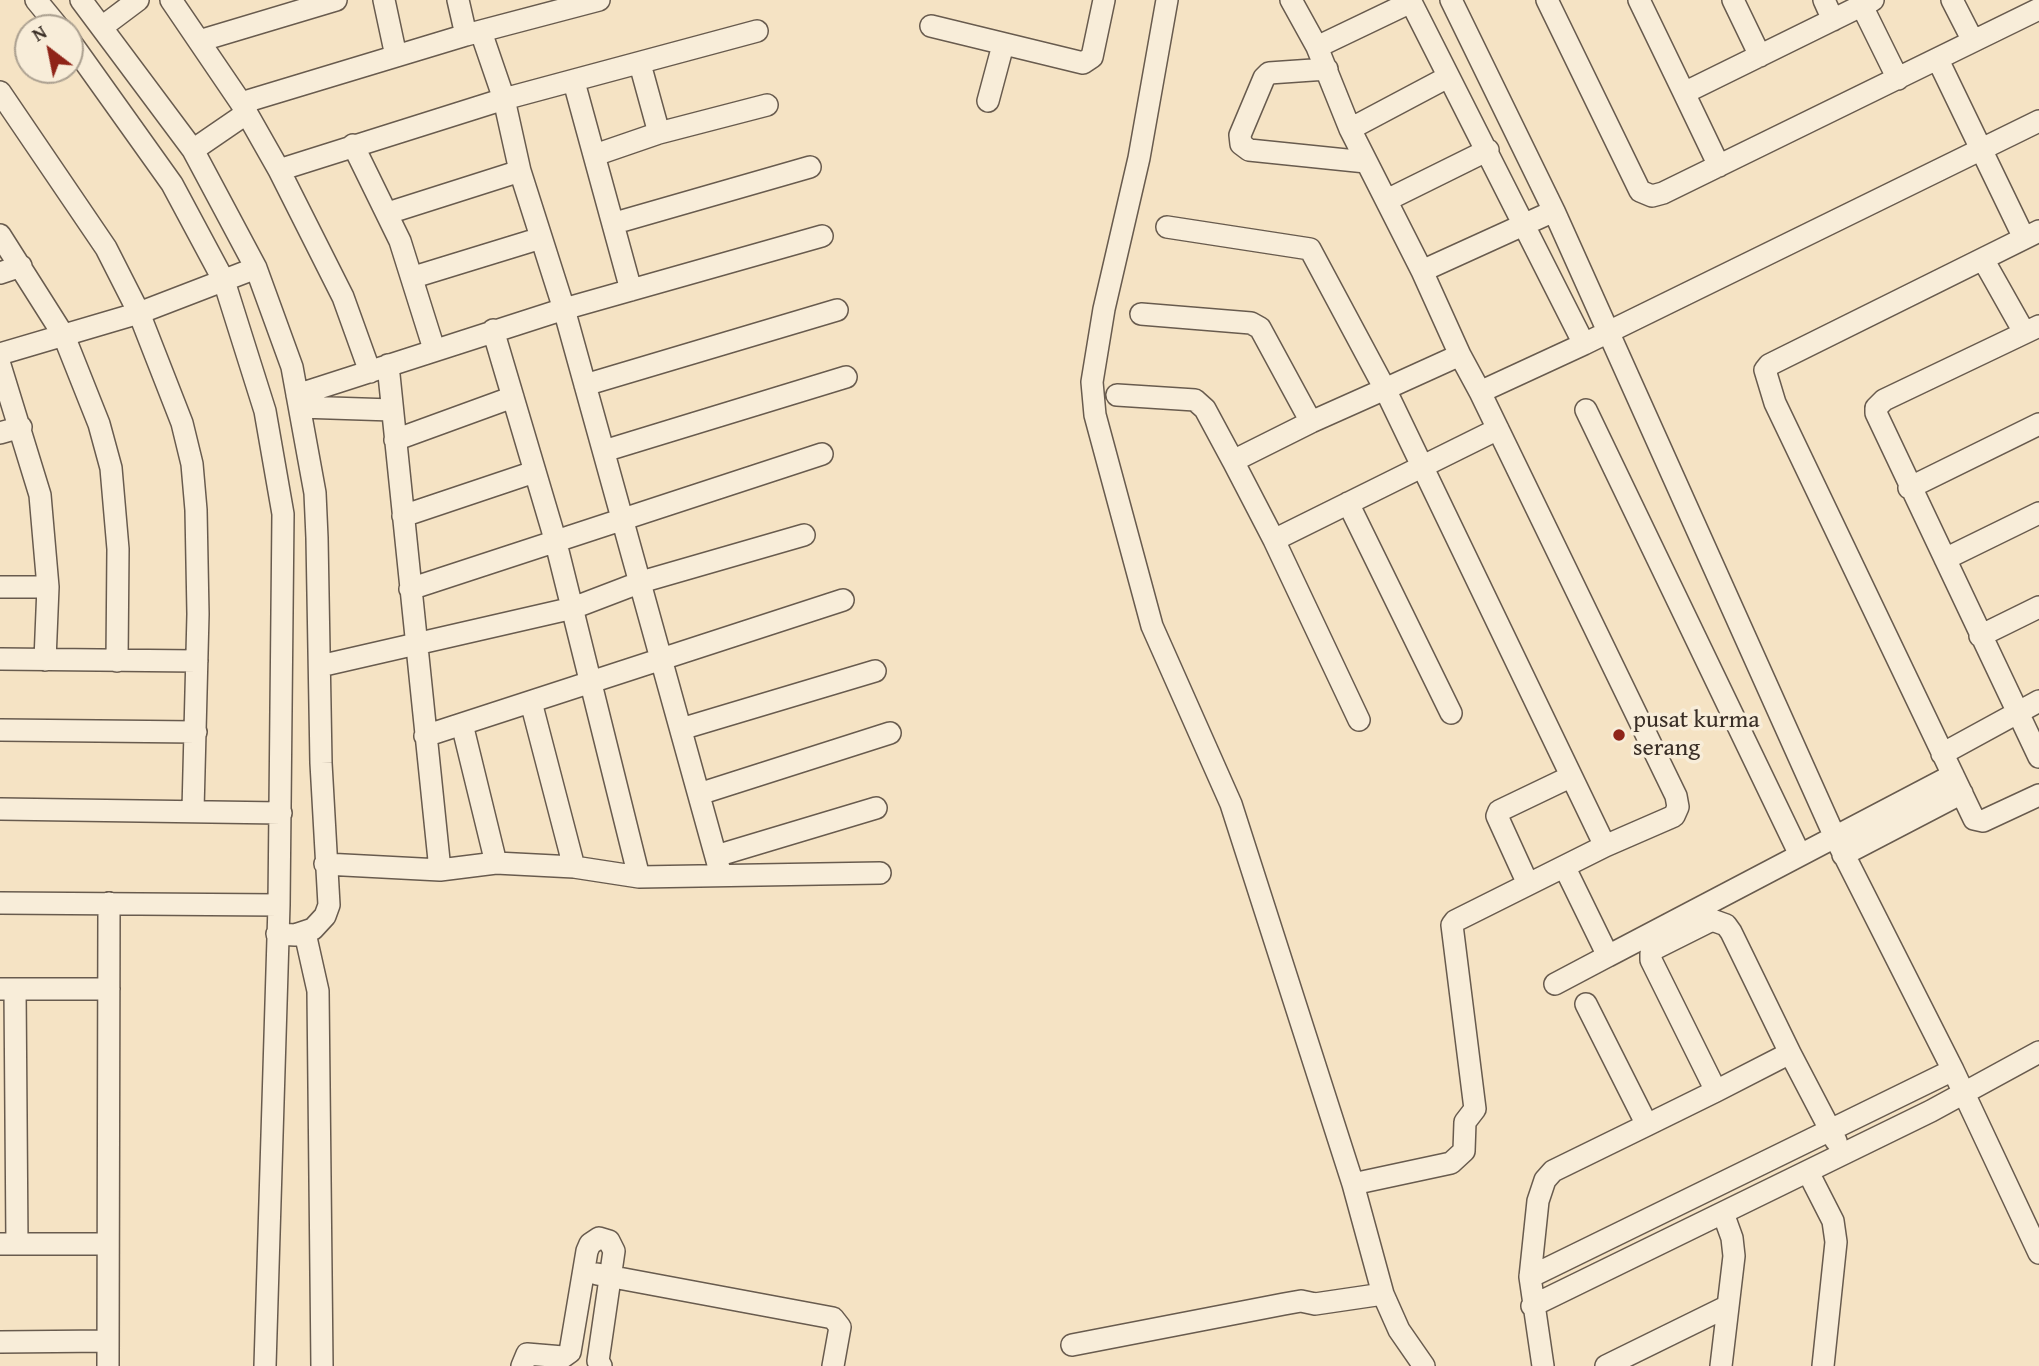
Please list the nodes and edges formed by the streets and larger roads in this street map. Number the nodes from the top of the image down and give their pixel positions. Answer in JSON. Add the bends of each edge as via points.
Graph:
{"nodes":[{"id":1,"x":36,"y":0,"type":"edge"},
{"id":2,"x":80,"y":0,"type":"edge"},
{"id":3,"x":138,"y":0,"type":"edge"},
{"id":4,"x":171,"y":0,"type":"edge"},
{"id":5,"x":336,"y":0,"type":"edge"},
{"id":6,"x":384,"y":0,"type":"edge"},
{"id":7,"x":458,"y":0,"type":"edge"},
{"id":8,"x":599,"y":0,"type":"edge"},
{"id":9,"x":1104,"y":0,"type":"edge"},
{"id":10,"x":1167,"y":0,"type":"edge"},
{"id":11,"x":1291,"y":0,"type":"edge"},
{"id":12,"x":1451,"y":0,"type":"edge"},
{"id":13,"x":1547,"y":0,"type":"edge"},
{"id":14,"x":1639,"y":0,"type":"edge"},
{"id":15,"x":1733,"y":0,"type":"edge"},
{"id":16,"x":1824,"y":0,"type":"edge"},
{"id":17,"x":1952,"y":0,"type":"edge"},
{"id":18,"x":1410,"y":1,"type":"edge"},
{"id":19,"x":1867,"y":3,"type":"edge"},
{"id":20,"x":534,"y":8,"type":"edge"},
{"id":21,"x":2039,"y":9,"type":"edge"},
{"id":22,"x":48,"y":14,"type":"edge"},
{"id":23,"x":1833,"y":20,"type":"junction"},
{"id":24,"x":931,"y":26,"type":"dead end"},
{"id":25,"x":103,"y":27,"type":"junction"},
{"id":26,"x":757,"y":30,"type":"dead end"},
{"id":27,"x":474,"y":33,"type":"junction"},
{"id":28,"x":200,"y":41,"type":"junction"},
{"id":29,"x":1973,"y":41,"type":"junction"},
{"id":30,"x":1003,"y":45,"type":"junction"},
{"id":31,"x":1317,"y":47,"type":"junction"},
{"id":32,"x":396,"y":56,"type":"junction"},
{"id":33,"x":1760,"y":56,"type":"junction"},
{"id":34,"x":1938,"y":60,"type":"junction"},
{"id":35,"x":84,"y":61,"type":"edge"},
{"id":36,"x":640,"y":64,"type":"junction"},
{"id":37,"x":1326,"y":69,"type":"junction"},
{"id":38,"x":1448,"y":77,"type":"junction"},
{"id":39,"x":1898,"y":79,"type":"junction"},
{"id":40,"x":574,"y":82,"type":"junction"},
{"id":41,"x":0,"y":92,"type":"edge"},
{"id":42,"x":1684,"y":93,"type":"junction"},
{"id":43,"x":504,"y":99,"type":"junction"},
{"id":44,"x":988,"y":101,"type":"dead end"},
{"id":45,"x":767,"y":105,"type":"dead end"},
{"id":46,"x":244,"y":108,"type":"junction"},
{"id":47,"x":1504,"y":110,"type":"junction"},
{"id":48,"x":2039,"y":121,"type":"edge"},
{"id":49,"x":1476,"y":127,"type":"junction"},
{"id":50,"x":1350,"y":129,"type":"junction"},
{"id":51,"x":659,"y":133,"type":"junction"},
{"id":52,"x":354,"y":145,"type":"junction"},
{"id":53,"x":1983,"y":149,"type":"junction"},
{"id":54,"x":193,"y":150,"type":"junction"},
{"id":55,"x":1488,"y":150,"type":"junction"},
{"id":56,"x":594,"y":155,"type":"junction"},
{"id":57,"x":1366,"y":162,"type":"junction"},
{"id":58,"x":1719,"y":166,"type":"junction"},
{"id":59,"x":810,"y":167,"type":"dead end"},
{"id":60,"x":279,"y":170,"type":"junction"},
{"id":61,"x":520,"y":172,"type":"junction"},
{"id":62,"x":1387,"y":200,"type":"junction"},
{"id":63,"x":1554,"y":211,"type":"junction"},
{"id":64,"x":388,"y":213,"type":"junction"},
{"id":65,"x":615,"y":223,"type":"junction"},
{"id":66,"x":1525,"y":225,"type":"junction"},
{"id":67,"x":1167,"y":227,"type":"dead end"},
{"id":68,"x":0,"y":235,"type":"edge"},
{"id":69,"x":2031,"y":235,"type":"edge"},
{"id":70,"x":822,"y":236,"type":"dead end"},
{"id":71,"x":541,"y":238,"type":"junction"},
{"id":72,"x":1984,"y":261,"type":"junction"},
{"id":73,"x":22,"y":267,"type":"junction"},
{"id":74,"x":1422,"y":271,"type":"junction"},
{"id":75,"x":0,"y":273,"type":"edge"},
{"id":76,"x":240,"y":275,"type":"junction"},
{"id":77,"x":414,"y":277,"type":"junction"},
{"id":78,"x":631,"y":290,"type":"junction"},
{"id":79,"x":564,"y":309,"type":"junction"},
{"id":80,"x":836,"y":310,"type":"dead end"},
{"id":81,"x":139,"y":313,"type":"junction"},
{"id":82,"x":1141,"y":314,"type":"dead end"},
{"id":83,"x":2031,"y":329,"type":"edge"},
{"id":84,"x":493,"y":330,"type":"junction"},
{"id":85,"x":1607,"y":333,"type":"junction"},
{"id":86,"x":64,"y":336,"type":"junction"},
{"id":87,"x":1584,"y":344,"type":"junction"},
{"id":88,"x":434,"y":349,"type":"junction"},
{"id":89,"x":0,"y":354,"type":"edge"},
{"id":90,"x":1460,"y":355,"type":"junction"},
{"id":91,"x":0,"y":365,"type":"edge"},
{"id":92,"x":379,"y":369,"type":"junction"},
{"id":93,"x":846,"y":377,"type":"dead end"},
{"id":94,"x":585,"y":385,"type":"junction"},
{"id":95,"x":1385,"y":389,"type":"junction"},
{"id":96,"x":1480,"y":392,"type":"junction"},
{"id":97,"x":1117,"y":395,"type":"dead end"},
{"id":98,"x":513,"y":397,"type":"junction"},
{"id":99,"x":298,"y":401,"type":"junction"},
{"id":100,"x":392,"y":410,"type":"junction"},
{"id":101,"x":1586,"y":410,"type":"dead end"},
{"id":102,"x":1311,"y":422,"type":"junction"},
{"id":103,"x":2039,"y":424,"type":"edge"},
{"id":104,"x":21,"y":427,"type":"junction"},
{"id":105,"x":1498,"y":429,"type":"junction"},
{"id":106,"x":0,"y":433,"type":"edge"},
{"id":107,"x":395,"y":440,"type":"junction"},
{"id":108,"x":604,"y":451,"type":"junction"},
{"id":109,"x":822,"y":454,"type":"dead end"},
{"id":110,"x":1233,"y":461,"type":"junction"},
{"id":111,"x":1422,"y":466,"type":"junction"},
{"id":112,"x":534,"y":471,"type":"junction"},
{"id":113,"x":1909,"y":488,"type":"junction"},
{"id":114,"x":1348,"y":503,"type":"junction"},
{"id":115,"x":2039,"y":513,"type":"edge"},
{"id":116,"x":402,"y":516,"type":"junction"},
{"id":117,"x":622,"y":517,"type":"junction"},
{"id":118,"x":804,"y":535,"type":"dead end"},
{"id":119,"x":555,"y":539,"type":"junction"},
{"id":120,"x":1274,"y":540,"type":"junction"},
{"id":121,"x":1945,"y":559,"type":"junction"},
{"id":122,"x":641,"y":582,"type":"junction"},
{"id":123,"x":0,"y":587,"type":"edge"},
{"id":124,"x":48,"y":587,"type":"junction"},
{"id":125,"x":410,"y":589,"type":"junction"},
{"id":126,"x":843,"y":600,"type":"dead end"},
{"id":127,"x":2039,"y":607,"type":"edge"},
{"id":128,"x":573,"y":608,"type":"junction"},
{"id":129,"x":1980,"y":636,"type":"junction"},
{"id":130,"x":415,"y":645,"type":"junction"},
{"id":131,"x":0,"y":659,"type":"edge"},
{"id":132,"x":45,"y":660,"type":"junction"},
{"id":133,"x":117,"y":660,"type":"junction"},
{"id":134,"x":197,"y":662,"type":"junction"},
{"id":135,"x":320,"y":666,"type":"junction"},
{"id":136,"x":875,"y":671,"type":"dead end"},
{"id":137,"x":2039,"y":701,"type":"edge"},
{"id":138,"x":531,"y":702,"type":"junction"},
{"id":139,"x":2018,"y":711,"type":"junction"},
{"id":140,"x":1451,"y":713,"type":"dead end"},
{"id":141,"x":1359,"y":720,"type":"dead end"},
{"id":142,"x":462,"y":724,"type":"junction"},
{"id":143,"x":681,"y":729,"type":"junction"},
{"id":144,"x":0,"y":730,"type":"edge"},
{"id":145,"x":196,"y":732,"type":"junction"},
{"id":146,"x":890,"y":733,"type":"dead end"},
{"id":147,"x":425,"y":736,"type":"junction"},
{"id":148,"x":1942,"y":754,"type":"junction"},
{"id":149,"x":2039,"y":757,"type":"edge"},
{"id":150,"x":1570,"y":778,"type":"junction"},
{"id":151,"x":1957,"y":784,"type":"junction"},
{"id":152,"x":699,"y":794,"type":"junction"},
{"id":153,"x":2039,"y":795,"type":"edge"},
{"id":154,"x":876,"y":808,"type":"dead end"},
{"id":155,"x":0,"y":809,"type":"edge"},
{"id":156,"x":193,"y":810,"type":"junction"},
{"id":157,"x":281,"y":814,"type":"junction"},
{"id":158,"x":1834,"y":835,"type":"junction"},
{"id":159,"x":1605,"y":846,"type":"junction"},
{"id":160,"x":1800,"y":855,"type":"junction"},
{"id":161,"x":1843,"y":855,"type":"junction"},
{"id":162,"x":325,"y":863,"type":"junction"},
{"id":163,"x":496,"y":863,"type":"junction"},
{"id":164,"x":718,"y":866,"type":"junction"},
{"id":165,"x":574,"y":867,"type":"junction"},
{"id":166,"x":1564,"y":868,"type":"junction"},
{"id":167,"x":440,"y":870,"type":"junction"},
{"id":168,"x":880,"y":873,"type":"dead end"},
{"id":169,"x":639,"y":877,"type":"junction"},
{"id":170,"x":1528,"y":884,"type":"junction"},
{"id":171,"x":0,"y":902,"type":"edge"},
{"id":172,"x":109,"y":903,"type":"junction"},
{"id":173,"x":279,"y":905,"type":"junction"},
{"id":174,"x":314,"y":926,"type":"junction"},
{"id":175,"x":277,"y":934,"type":"junction"},
{"id":176,"x":1608,"y":956,"type":"junction"},
{"id":177,"x":1555,"y":984,"type":"dead end"},
{"id":178,"x":8,"y":989,"type":"edge"},
{"id":179,"x":108,"y":989,"type":"junction"},
{"id":180,"x":1586,"y":1004,"type":"dead end"},
{"id":181,"x":2039,"y":1052,"type":"edge"},
{"id":182,"x":1790,"y":1053,"type":"junction"},
{"id":183,"x":1953,"y":1070,"type":"junction"},
{"id":184,"x":8,"y":1074,"type":"edge"},
{"id":185,"x":1716,"y":1091,"type":"junction"},
{"id":186,"x":1962,"y":1092,"type":"junction"},
{"id":187,"x":1647,"y":1125,"type":"junction"},
{"id":188,"x":1830,"y":1131,"type":"junction"},
{"id":189,"x":8,"y":1153,"type":"edge"},
{"id":190,"x":1842,"y":1153,"type":"junction"},
{"id":191,"x":1808,"y":1172,"type":"junction"},
{"id":192,"x":1353,"y":1184,"type":"junction"},
{"id":193,"x":1723,"y":1213,"type":"junction"},
{"id":194,"x":8,"y":1244,"type":"edge"},
{"id":195,"x":108,"y":1244,"type":"junction"},
{"id":196,"x":2039,"y":1253,"type":"edge"},
{"id":197,"x":585,"y":1271,"type":"junction"},
{"id":198,"x":1530,"y":1277,"type":"junction"},
{"id":199,"x":611,"y":1278,"type":"junction"},
{"id":200,"x":1382,"y":1294,"type":"junction"},
{"id":201,"x":1532,"y":1306,"type":"junction"},
{"id":202,"x":1726,"y":1307,"type":"junction"},
{"id":203,"x":108,"y":1341,"type":"junction"},
{"id":204,"x":0,"y":1342,"type":"edge"},
{"id":205,"x":1072,"y":1345,"type":"dead end"},
{"id":206,"x":1635,"y":1359,"type":"edge"},
{"id":207,"x":108,"y":1366,"type":"edge"},
{"id":208,"x":265,"y":1366,"type":"edge"},
{"id":209,"x":322,"y":1366,"type":"edge"},
{"id":210,"x":522,"y":1366,"type":"edge"},
{"id":211,"x":601,"y":1366,"type":"edge"},
{"id":212,"x":833,"y":1366,"type":"edge"},
{"id":213,"x":1424,"y":1366,"type":"edge"},
{"id":214,"x":1543,"y":1366,"type":"edge"},
{"id":215,"x":1606,"y":1366,"type":"edge"},
{"id":216,"x":1721,"y":1366,"type":"edge"},
{"id":217,"x":1823,"y":1366,"type":"edge"}],
"edges":[{"from":1,"to":22,"type":"street"},
{"from":2,"to":25,"type":"street"},
{"from":3,"to":25,"type":"street"},
{"from":4,"to":28,"type":"street"},
{"from":5,"to":28,"type":"street"},
{"from":6,"to":32,"type":"street"},
{"from":7,"to":27,"type":"street"},
{"from":8,"to":20,"type":"street"},
{"from":9,"to":30,"type":"street","via":[[1092,57],[1086,62]]},
{"from":10,"to":192,"type":"street","via":[[1139,158],[1104,309],[1093,382],[1095,415],[1152,626],[1231,804]]},
{"from":11,"to":31,"type":"street"},
{"from":12,"to":47,"type":"street"},
{"from":13,"to":58,"type":"street","via":[[1644,195],[1657,196]]},
{"from":14,"to":42,"type":"street"},
{"from":15,"to":33,"type":"street"},
{"from":16,"to":23,"type":"street"},
{"from":17,"to":29,"type":"street"},
{"from":18,"to":31,"type":"street"},
{"from":18,"to":38,"type":"street"},
{"from":19,"to":23,"type":"street"},
{"from":19,"to":39,"type":"street"},
{"from":20,"to":27,"type":"street"},
{"from":21,"to":29,"type":"street"},
{"from":23,"to":33,"type":"street"},
{"from":24,"to":30,"type":"street"},
{"from":25,"to":54,"type":"street"},
{"from":26,"to":36,"type":"street"},
{"from":27,"to":32,"type":"street"},
{"from":27,"to":43,"type":"street"},
{"from":28,"to":46,"type":"street"},
{"from":29,"to":34,"type":"street"},
{"from":30,"to":44,"type":"street"},
{"from":31,"to":37,"type":"street"},
{"from":32,"to":46,"type":"street"},
{"from":33,"to":42,"type":"street"},
{"from":34,"to":39,"type":"street"},
{"from":34,"to":53,"type":"street"},
{"from":35,"to":76,"type":"street"},
{"from":36,"to":40,"type":"street"},
{"from":36,"to":51,"type":"street"},
{"from":37,"to":50,"type":"street"},
{"from":37,"to":57,"type":"street","via":[[1269,73],[1240,135],[1241,144],[1248,150]]},
{"from":38,"to":49,"type":"street"},
{"from":38,"to":50,"type":"street"},
{"from":39,"to":58,"type":"street"},
{"from":40,"to":43,"type":"street"},
{"from":40,"to":56,"type":"street"},
{"from":41,"to":81,"type":"street","via":[[106,248]]},
{"from":42,"to":58,"type":"street"},
{"from":43,"to":52,"type":"street"},
{"from":43,"to":61,"type":"street"},
{"from":45,"to":51,"type":"street"},
{"from":46,"to":54,"type":"street"},
{"from":46,"to":60,"type":"street"},
{"from":47,"to":49,"type":"street"},
{"from":47,"to":63,"type":"street"},
{"from":48,"to":53,"type":"street"},
{"from":49,"to":55,"type":"street"},
{"from":50,"to":57,"type":"street"},
{"from":51,"to":56,"type":"street"},
{"from":52,"to":60,"type":"street"},
{"from":52,"to":64,"type":"street"},
{"from":53,"to":69,"type":"street"},
{"from":53,"to":85,"type":"street"},
{"from":54,"to":76,"type":"street"},
{"from":55,"to":62,"type":"street"},
{"from":55,"to":66,"type":"street"},
{"from":56,"to":65,"type":"street"},
{"from":57,"to":62,"type":"street"},
{"from":59,"to":65,"type":"street"},
{"from":60,"to":92,"type":"street"},
{"from":61,"to":64,"type":"street"},
{"from":61,"to":71,"type":"street"},
{"from":62,"to":74,"type":"street"},
{"from":63,"to":66,"type":"street"},
{"from":63,"to":85,"type":"street"},
{"from":64,"to":77,"type":"street"},
{"from":65,"to":78,"type":"street"},
{"from":66,"to":74,"type":"street"},
{"from":66,"to":87,"type":"street"},
{"from":67,"to":95,"type":"street","via":[[1310,249]]},
{"from":68,"to":73,"type":"street"},
{"from":69,"to":72,"type":"street"},
{"from":70,"to":78,"type":"street"},
{"from":71,"to":77,"type":"street"},
{"from":71,"to":79,"type":"street"},
{"from":72,"to":83,"type":"street"},
{"from":72,"to":148,"type":"street","via":[[1765,370],[1775,403]]},
{"from":73,"to":75,"type":"street"},
{"from":73,"to":86,"type":"street"},
{"from":74,"to":90,"type":"street"},
{"from":76,"to":81,"type":"street"},
{"from":76,"to":99,"type":"street","via":[[283,339]]},
{"from":76,"to":157,"type":"street","via":[[282,514]]},
{"from":77,"to":88,"type":"street"},
{"from":78,"to":79,"type":"street"},
{"from":79,"to":84,"type":"street"},
{"from":79,"to":94,"type":"street"},
{"from":80,"to":94,"type":"street"},
{"from":81,"to":86,"type":"street"},
{"from":81,"to":134,"type":"street","via":[[182,423],[192,464]]},
{"from":82,"to":102,"type":"street","via":[[1251,323],[1260,328]]},
{"from":83,"to":113,"type":"street","via":[[1876,408],[1877,420]]},
{"from":84,"to":88,"type":"street"},
{"from":84,"to":98,"type":"street"},
{"from":85,"to":87,"type":"street"},
{"from":85,"to":158,"type":"street"},
{"from":86,"to":89,"type":"street"},
{"from":86,"to":133,"type":"street","via":[[111,468],[118,549]]},
{"from":87,"to":96,"type":"street"},
{"from":88,"to":92,"type":"street"},
{"from":90,"to":95,"type":"street"},
{"from":90,"to":96,"type":"street"},
{"from":91,"to":104,"type":"street"},
{"from":92,"to":99,"type":"street"},
{"from":92,"to":100,"type":"street"},
{"from":93,"to":108,"type":"street"},
{"from":94,"to":108,"type":"street"},
{"from":95,"to":102,"type":"street"},
{"from":95,"to":111,"type":"street"},
{"from":96,"to":105,"type":"street"},
{"from":97,"to":110,"type":"street","via":[[1195,400],[1205,409]]},
{"from":98,"to":107,"type":"street"},
{"from":98,"to":112,"type":"street"},
{"from":99,"to":100,"type":"street"},
{"from":99,"to":135,"type":"street","via":[[315,494]]},
{"from":100,"to":107,"type":"street"},
{"from":101,"to":160,"type":"street"},
{"from":102,"to":110,"type":"street"},
{"from":103,"to":113,"type":"street"},
{"from":104,"to":106,"type":"street"},
{"from":104,"to":124,"type":"street","via":[[40,495]]},
{"from":105,"to":111,"type":"street"},
{"from":105,"to":159,"type":"street","via":[[1676,796],[1674,816]]},
{"from":107,"to":116,"type":"street"},
{"from":108,"to":117,"type":"street"},
{"from":109,"to":117,"type":"street"},
{"from":110,"to":120,"type":"street"},
{"from":111,"to":114,"type":"street"},
{"from":111,"to":150,"type":"street"},
{"from":112,"to":116,"type":"street"},
{"from":112,"to":119,"type":"street"},
{"from":113,"to":121,"type":"street"},
{"from":114,"to":120,"type":"street"},
{"from":114,"to":140,"type":"street"},
{"from":115,"to":121,"type":"street"},
{"from":116,"to":125,"type":"street"},
{"from":117,"to":119,"type":"street"},
{"from":117,"to":122,"type":"street"},
{"from":118,"to":122,"type":"street"},
{"from":119,"to":125,"type":"street"},
{"from":119,"to":128,"type":"street"},
{"from":120,"to":141,"type":"street"},
{"from":121,"to":129,"type":"street"},
{"from":122,"to":128,"type":"street"},
{"from":122,"to":143,"type":"street"},
{"from":123,"to":124,"type":"street"},
{"from":124,"to":132,"type":"street"},
{"from":125,"to":130,"type":"street"},
{"from":126,"to":138,"type":"street"},
{"from":127,"to":129,"type":"street"},
{"from":128,"to":130,"type":"street"},
{"from":128,"to":169,"type":"street"},
{"from":129,"to":139,"type":"street"},
{"from":130,"to":135,"type":"street"},
{"from":130,"to":147,"type":"street"},
{"from":131,"to":132,"type":"street"},
{"from":132,"to":133,"type":"street"},
{"from":133,"to":134,"type":"street"},
{"from":134,"to":145,"type":"street"},
{"from":135,"to":162,"type":"street"},
{"from":136,"to":143,"type":"street"},
{"from":137,"to":139,"type":"street"},
{"from":138,"to":142,"type":"street"},
{"from":138,"to":165,"type":"street"},
{"from":139,"to":148,"type":"street"},
{"from":139,"to":149,"type":"street"},
{"from":142,"to":147,"type":"street"},
{"from":142,"to":163,"type":"street"},
{"from":143,"to":152,"type":"street"},
{"from":144,"to":145,"type":"street"},
{"from":145,"to":156,"type":"street"},
{"from":146,"to":152,"type":"street"},
{"from":147,"to":167,"type":"street"},
{"from":148,"to":151,"type":"street"},
{"from":150,"to":159,"type":"street"},
{"from":150,"to":170,"type":"street","via":[[1497,816]]},
{"from":151,"to":153,"type":"street","via":[[1976,822]]},
{"from":151,"to":158,"type":"street"},
{"from":151,"to":161,"type":"street"},
{"from":152,"to":164,"type":"street"},
{"from":154,"to":164,"type":"street"},
{"from":155,"to":156,"type":"street"},
{"from":156,"to":157,"type":"street"},
{"from":157,"to":173,"type":"street"},
{"from":158,"to":160,"type":"street"},
{"from":158,"to":161,"type":"street"},
{"from":159,"to":166,"type":"street"},
{"from":160,"to":176,"type":"street"},
{"from":161,"to":183,"type":"street"},
{"from":162,"to":167,"type":"street"},
{"from":162,"to":174,"type":"street","via":[[329,905]]},
{"from":163,"to":165,"type":"street"},
{"from":163,"to":167,"type":"street"},
{"from":164,"to":168,"type":"street"},
{"from":164,"to":169,"type":"street"},
{"from":165,"to":169,"type":"street"},
{"from":166,"to":170,"type":"street"},
{"from":166,"to":176,"type":"street"},
{"from":170,"to":192,"type":"street","via":[[1452,925],[1475,1103],[1465,1122],[1462,1155],[1451,1163]]},
{"from":171,"to":172,"type":"street"},
{"from":172,"to":173,"type":"street"},
{"from":172,"to":179,"type":"street"},
{"from":173,"to":175,"type":"street"},
{"from":174,"to":175,"type":"street"},
{"from":174,"to":209,"type":"street"},
{"from":175,"to":208,"type":"street"},
{"from":176,"to":177,"type":"street"},
{"from":178,"to":179,"type":"street"},
{"from":178,"to":184,"type":"street"},
{"from":179,"to":195,"type":"street"},
{"from":180,"to":187,"type":"street"},
{"from":181,"to":186,"type":"street"},
{"from":182,"to":185,"type":"street"},
{"from":182,"to":185,"type":"street","via":[[1726,925],[1712,920],[1656,948],[1651,960]]},
{"from":182,"to":188,"type":"street"},
{"from":183,"to":186,"type":"street"},
{"from":183,"to":188,"type":"street"},
{"from":184,"to":189,"type":"street"},
{"from":185,"to":187,"type":"street"},
{"from":186,"to":190,"type":"street"},
{"from":186,"to":196,"type":"street"},
{"from":187,"to":198,"type":"street","via":[[1553,1171],[1545,1180],[1538,1201]]},
{"from":188,"to":190,"type":"street"},
{"from":188,"to":198,"type":"street"},
{"from":189,"to":194,"type":"street"},
{"from":190,"to":191,"type":"street"},
{"from":191,"to":193,"type":"street"},
{"from":191,"to":217,"type":"street","via":[[1833,1221],[1836,1242]]},
{"from":192,"to":200,"type":"street"},
{"from":193,"to":201,"type":"street"},
{"from":193,"to":202,"type":"street","via":[[1734,1256]]},
{"from":194,"to":195,"type":"street"},
{"from":195,"to":203,"type":"street"},
{"from":197,"to":199,"type":"street"},
{"from":197,"to":199,"type":"street","via":[[589,1247],[595,1240],[605,1239],[614,1248]]},
{"from":197,"to":210,"type":"street","via":[[570,1352],[563,1357],[527,1354]]},
{"from":198,"to":201,"type":"street"},
{"from":199,"to":211,"type":"street","via":[[598,1361]]},
{"from":199,"to":212,"type":"street","via":[[833,1318],[840,1327]]},
{"from":200,"to":205,"type":"street","via":[[1315,1304],[1301,1301]]},
{"from":200,"to":213,"type":"street"},
{"from":201,"to":214,"type":"street"},
{"from":202,"to":206,"type":"street"},
{"from":202,"to":216,"type":"street"},
{"from":203,"to":204,"type":"street"},
{"from":203,"to":207,"type":"street"},
{"from":206,"to":215,"type":"street"}]}
